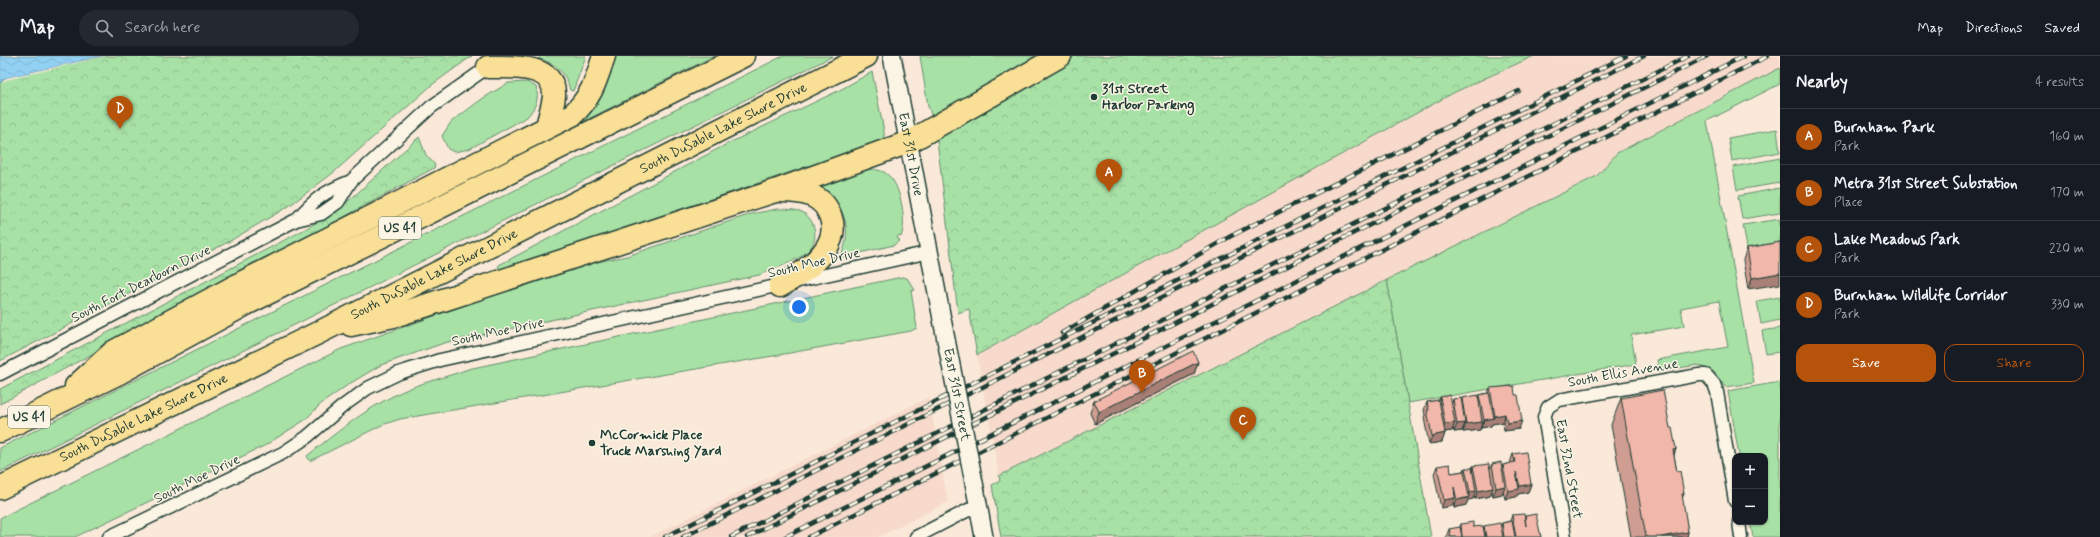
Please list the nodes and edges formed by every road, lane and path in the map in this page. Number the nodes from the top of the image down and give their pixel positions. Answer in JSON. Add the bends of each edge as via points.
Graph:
{"nodes":[{"id":1,"x":604,"y":56,"type":"edge"},
{"id":2,"x":743,"y":56,"type":"edge"},
{"id":3,"x":866,"y":56,"type":"edge"},
{"id":4,"x":1060,"y":56,"type":"edge"},
{"id":5,"x":496,"y":61,"type":"edge"},
{"id":6,"x":893,"y":63,"type":"edge"},
{"id":7,"x":547,"y":127,"type":"junction"},
{"id":8,"x":909,"y":142,"type":"junction"},
{"id":9,"x":775,"y":191,"type":"junction"},
{"id":10,"x":930,"y":252,"type":"junction"},
{"id":11,"x":780,"y":286,"type":"junction"},
{"id":12,"x":322,"y":331,"type":"junction"},
{"id":13,"x":0,"y":374,"type":"edge"},
{"id":14,"x":58,"y":402,"type":"junction"},
{"id":15,"x":1548,"y":407,"type":"joint"},
{"id":16,"x":0,"y":431,"type":"edge"},
{"id":17,"x":0,"y":488,"type":"edge"},
{"id":18,"x":1733,"y":489,"type":"edge"},
{"id":19,"x":977,"y":499,"type":"junction"},
{"id":20,"x":1739,"y":525,"type":"edge"},
{"id":21,"x":109,"y":537,"type":"edge"},
{"id":22,"x":916,"y":537,"type":"edge"},
{"id":23,"x":984,"y":537,"type":"edge"},
{"id":24,"x":1565,"y":537,"type":"edge"},
{"id":25,"x":1741,"y":537,"type":"edge"}],
"edges":[{"from":1,"to":7,"type":"highway","via":[[584,104],[572,115]]},
{"from":2,"to":14,"type":"highway","number":"US 41","via":[[253,301],[119,373]]},
{"from":3,"to":12,"type":"highway","name":"South DuSable Lake Shore Drive"},
{"from":4,"to":8,"type":"highway"},
{"from":5,"to":7,"type":"highway","via":[[539,71],[547,76],[554,95]]},
{"from":5,"to":13,"type":"street","name":"South Fort Dearborn Drive","via":[[431,107],[351,181],[338,202],[321,214],[296,220]]},
{"from":6,"to":8,"type":"main road","name":"East 31st Drive"},
{"from":7,"to":14,"type":"highway","via":[[113,352]]},
{"from":8,"to":9,"type":"highway"},
{"from":8,"to":10,"type":"main road","name":"East 31st Drive"},
{"from":9,"to":11,"type":"highway","via":[[808,194],[822,200],[829,210],[833,224],[832,238],[817,260]]},
{"from":9,"to":12,"type":"highway","via":[[394,316]]},
{"from":10,"to":11,"type":"street","name":"South Moe Drive"},
{"from":10,"to":19,"type":"main road","name":"East 31st Street","bridge":true},
{"from":11,"to":21,"type":"street","name":"South Moe Drive","via":[[440,360],[399,373],[368,388],[307,438],[283,453]]},
{"from":12,"to":17,"type":"highway","name":"South DuSable Lake Shore Drive"},
{"from":14,"to":16,"type":"highway","number":"US 41"},
{"from":15,"to":18,"type":"street","name":"South Ellis Avenue","via":[[1559,400],[1706,375],[1717,392]]},
{"from":15,"to":24,"type":"street","name":"East 32nd Street","via":[[1544,417]]},
{"from":19,"to":22,"type":"street"},
{"from":19,"to":23,"type":"main road","name":"East 31st Street"},
{"from":20,"to":25,"type":"street"}]}
